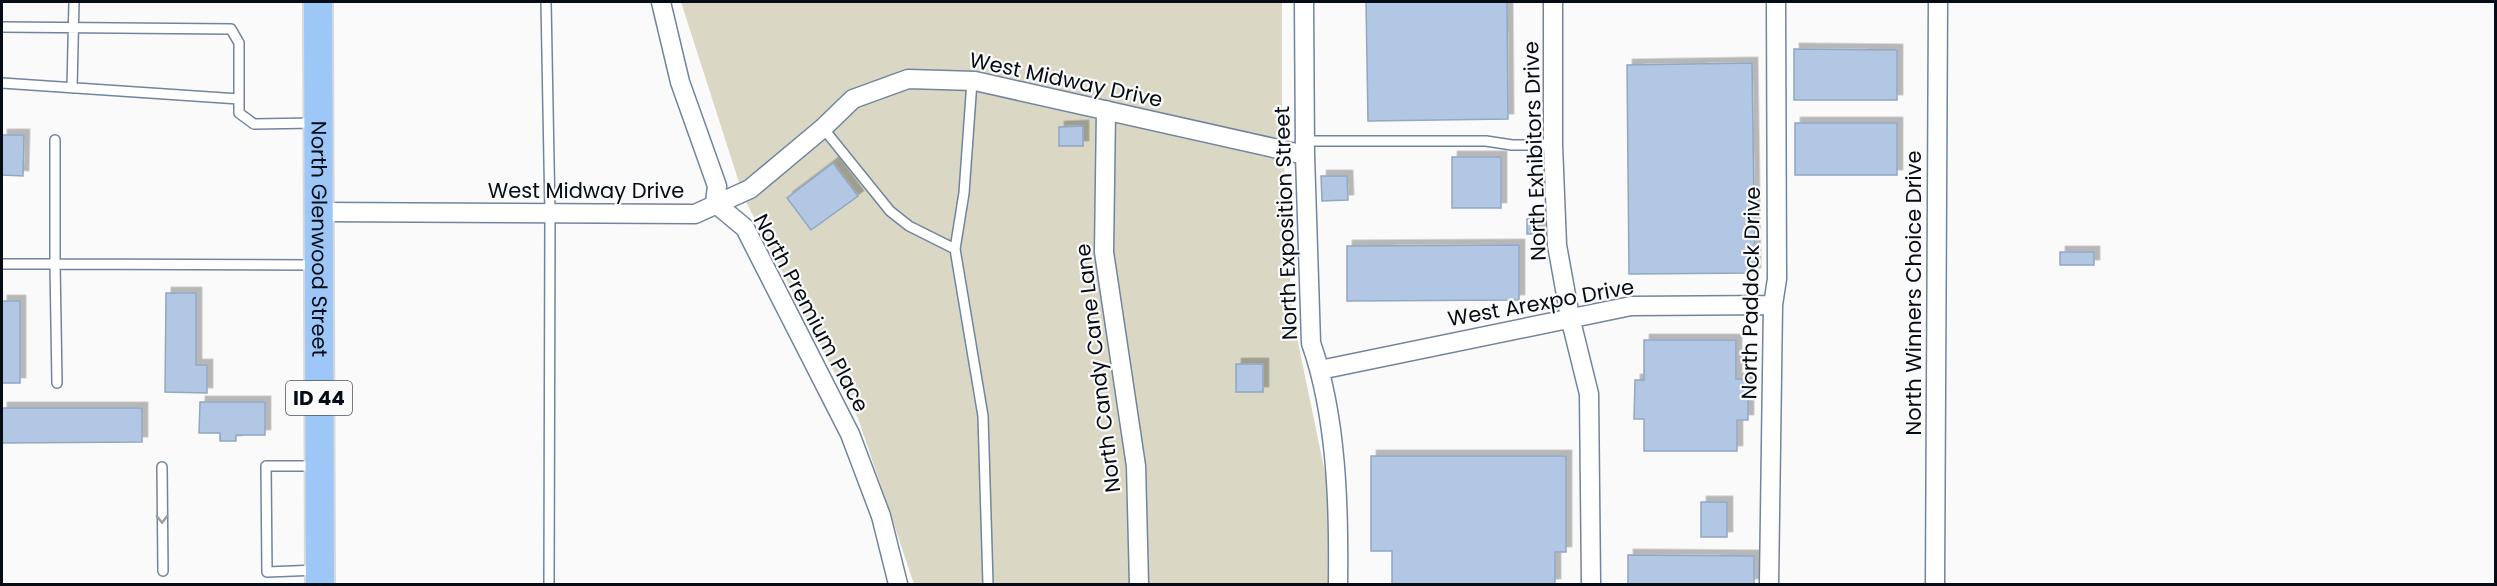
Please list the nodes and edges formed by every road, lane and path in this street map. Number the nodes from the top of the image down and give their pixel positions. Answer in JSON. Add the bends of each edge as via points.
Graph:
{"nodes":[{"id":1,"x":74,"y":2,"type":"edge"},
{"id":2,"x":318,"y":2,"type":"edge"},
{"id":3,"x":546,"y":2,"type":"edge"},
{"id":4,"x":661,"y":2,"type":"edge"},
{"id":5,"x":1304,"y":2,"type":"edge"},
{"id":6,"x":1552,"y":2,"type":"edge"},
{"id":7,"x":1776,"y":2,"type":"edge"},
{"id":8,"x":1938,"y":2,"type":"edge"},
{"id":9,"x":2,"y":27,"type":"edge"},
{"id":10,"x":73,"y":28,"type":"junction"},
{"id":11,"x":972,"y":81,"type":"junction"},
{"id":12,"x":2,"y":83,"type":"edge"},
{"id":13,"x":72,"y":88,"type":"junction"},
{"id":14,"x":239,"y":99,"type":"junction"},
{"id":15,"x":1106,"y":110,"type":"junction"},
{"id":16,"x":318,"y":123,"type":"junction"},
{"id":17,"x":823,"y":128,"type":"junction"},
{"id":18,"x":55,"y":140,"type":"dead end"},
{"id":19,"x":1553,"y":145,"type":"junction"},
{"id":20,"x":1305,"y":148,"type":"junction"},
{"id":21,"x":715,"y":203,"type":"junction"},
{"id":22,"x":319,"y":212,"type":"junction"},
{"id":23,"x":550,"y":214,"type":"junction"},
{"id":24,"x":956,"y":249,"type":"junction"},
{"id":25,"x":2,"y":264,"type":"edge"},
{"id":26,"x":56,"y":264,"type":"junction"},
{"id":27,"x":319,"y":265,"type":"junction"},
{"id":28,"x":1773,"y":306,"type":"junction"},
{"id":29,"x":1570,"y":317,"type":"junction"},
{"id":30,"x":1320,"y":370,"type":"junction"},
{"id":31,"x":57,"y":383,"type":"dead end"},
{"id":32,"x":319,"y":466,"type":"junction"},
{"id":33,"x":162,"y":467,"type":"dead end"},
{"id":34,"x":163,"y":571,"type":"dead end"},
{"id":35,"x":320,"y":577,"type":"edge"},
{"id":36,"x":549,"y":585,"type":"edge"},
{"id":37,"x":898,"y":585,"type":"edge"},
{"id":38,"x":988,"y":585,"type":"edge"},
{"id":39,"x":1138,"y":585,"type":"edge"},
{"id":40,"x":1338,"y":585,"type":"edge"},
{"id":41,"x":1591,"y":585,"type":"edge"},
{"id":42,"x":1768,"y":585,"type":"edge"},
{"id":43,"x":1935,"y":585,"type":"edge"}],
"edges":[{"from":1,"to":10,"type":"lane"},
{"from":2,"to":16,"type":"main road","name":"North Glenwood Street","number":"ID 44"},
{"from":3,"to":23,"type":"lane"},
{"from":4,"to":21,"type":"street","via":[[680,82],[717,186]]},
{"from":5,"to":20,"type":"street","name":"North Exposition Street"},
{"from":6,"to":19,"type":"street","name":"North Exhibitors Drive"},
{"from":7,"to":28,"type":"street","name":"North Paddock Drive","via":[[1777,279]]},
{"from":8,"to":43,"type":"street","name":"North Winners Choice Drive"},
{"from":9,"to":10,"type":"lane"},
{"from":10,"to":13,"type":"lane"},
{"from":10,"to":14,"type":"lane","via":[[231,29],[239,44]]},
{"from":11,"to":15,"type":"street","name":"West Midway Drive"},
{"from":11,"to":17,"type":"street","name":"West Midway Drive","via":[[908,79],[853,99]]},
{"from":11,"to":24,"type":"lane"},
{"from":12,"to":13,"type":"lane"},
{"from":13,"to":14,"type":"lane"},
{"from":14,"to":16,"type":"lane","via":[[239,113],[254,123]]},
{"from":15,"to":20,"type":"street","name":"West Midway Drive"},
{"from":15,"to":39,"type":"street","name":"North Candy Cane Lane","via":[[1104,252],[1136,466]]},
{"from":16,"to":22,"type":"main road","name":"North Glenwood Street","number":"ID 44"},
{"from":17,"to":21,"type":"street","name":"West Midway Drive","via":[[750,189]]},
{"from":17,"to":24,"type":"lane","via":[[890,211],[909,226]]},
{"from":18,"to":26,"type":"lane"},
{"from":19,"to":20,"type":"lane","via":[[1486,141]]},
{"from":19,"to":29,"type":"street","name":"North Exhibitors Drive","via":[[1557,245]]},
{"from":20,"to":30,"type":"street","name":"North Exposition Street","via":[[1311,343]]},
{"from":21,"to":23,"type":"street","name":"West Midway Drive","via":[[695,214]]},
{"from":21,"to":37,"type":"street","name":"North Premium Place","via":[[745,228],[850,434],[881,516]]},
{"from":22,"to":23,"type":"street","name":"West Midway Drive"},
{"from":22,"to":27,"type":"main road","name":"North Glenwood Street","number":"ID 44"},
{"from":23,"to":36,"type":"lane"},
{"from":24,"to":38,"type":"lane","via":[[983,416]]},
{"from":25,"to":26,"type":"lane"},
{"from":26,"to":27,"type":"lane"},
{"from":26,"to":31,"type":"lane"},
{"from":27,"to":32,"type":"main road","name":"North Glenwood Street","number":"ID 44"},
{"from":28,"to":29,"type":"street","name":"West Arexpo Drive","via":[[1631,306]]},
{"from":28,"to":42,"type":"street","name":"North Paddock Drive"},
{"from":29,"to":30,"type":"street","name":"West Arexpo Drive"},
{"from":29,"to":41,"type":"street","name":"North Exhibitors Drive","via":[[1589,394]]},
{"from":30,"to":40,"type":"street","name":"North Exposition Street","via":[[1327,402],[1339,526]]},
{"from":32,"to":35,"type":"main road","name":"North Glenwood Street","number":"ID 44"},
{"from":32,"to":35,"type":"lane","via":[[266,466],[267,572]]},
{"from":33,"to":34,"type":"lane","one_way":true}]}
